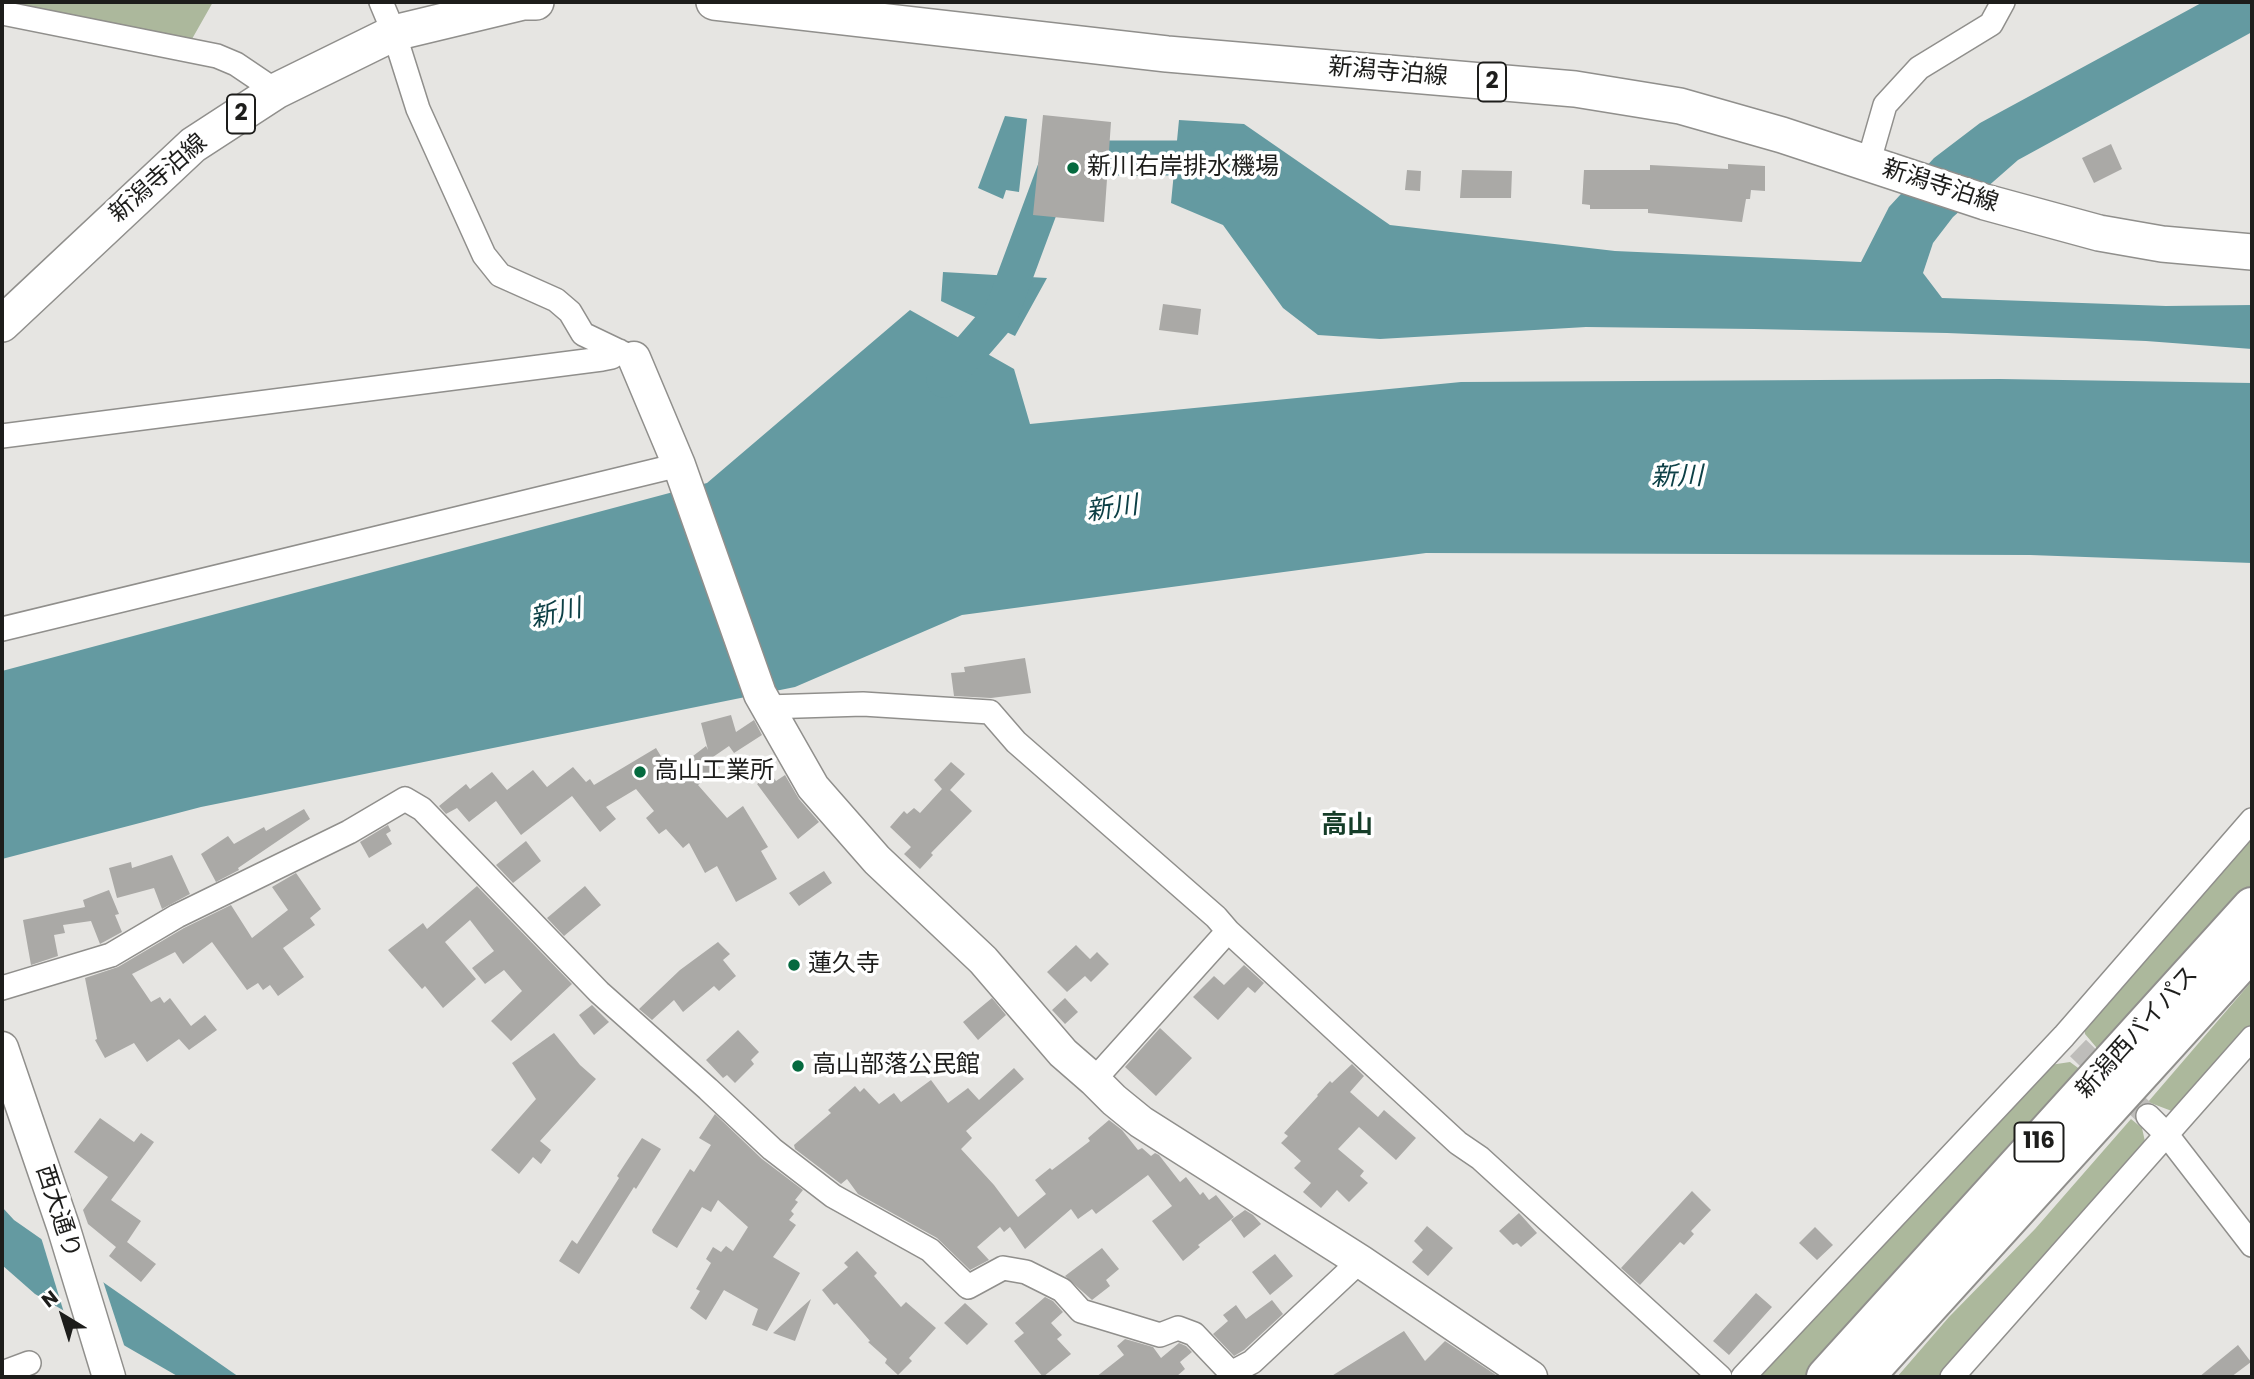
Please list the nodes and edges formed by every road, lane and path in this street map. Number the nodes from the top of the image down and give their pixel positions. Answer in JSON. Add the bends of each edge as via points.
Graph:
{"nodes":[{"id":1,"x":536,"y":2,"type":"edge"},
{"id":2,"x":714,"y":2,"type":"edge"},
{"id":3,"x":2003,"y":2,"type":"edge"},
{"id":4,"x":2,"y":13,"type":"edge"},
{"id":5,"x":388,"y":17,"type":"edge"},
{"id":6,"x":276,"y":91,"type":"junction"},
{"id":7,"x":1868,"y":164,"type":"junction"},
{"id":8,"x":2252,"y":252,"type":"edge"},
{"id":9,"x":2,"y":324,"type":"edge"},
{"id":10,"x":626,"y":354,"type":"junction"},
{"id":11,"x":2,"y":436,"type":"edge"},
{"id":12,"x":679,"y":465,"type":"junction"},
{"id":13,"x":2,"y":629,"type":"edge"},
{"id":14,"x":764,"y":701,"type":"junction"},
{"id":15,"x":2252,"y":820,"type":"edge"},
{"id":16,"x":2252,"y":907,"type":"edge"},
{"id":17,"x":1228,"y":931,"type":"junction"},
{"id":18,"x":2252,"y":950,"type":"edge"},
{"id":19,"x":2,"y":988,"type":"edge"},
{"id":20,"x":2252,"y":1038,"type":"edge"},
{"id":21,"x":2,"y":1048,"type":"edge"},
{"id":22,"x":1094,"y":1080,"type":"junction"},
{"id":23,"x":2148,"y":1116,"type":"tunnel mouth"},
{"id":24,"x":2167,"y":1135,"type":"junction"},
{"id":25,"x":2252,"y":1245,"type":"edge"},
{"id":26,"x":1360,"y":1261,"type":"junction"},
{"id":27,"x":29,"y":1363,"type":"dead end"},
{"id":28,"x":2,"y":1373,"type":"edge"},
{"id":29,"x":107,"y":1373,"type":"edge"},
{"id":30,"x":1531,"y":1377,"type":"edge"},
{"id":31,"x":1720,"y":1377,"type":"edge"},
{"id":32,"x":1743,"y":1377,"type":"edge"},
{"id":33,"x":1826,"y":1377,"type":"edge"},
{"id":34,"x":1864,"y":1377,"type":"edge"},
{"id":35,"x":1952,"y":1377,"type":"edge"}],
"edges":[{"from":1,"to":5,"type":"main road","name":"新潟寺泊線","number":"2"},
{"from":2,"to":7,"type":"main road","name":"新潟寺泊線","number":"2","via":[[1167,54],[1575,89],[1680,106]]},
{"from":3,"to":7,"type":"street","via":[[1991,24],[1919,68],[1885,105]]},
{"from":4,"to":6,"type":"street","via":[[216,56]]},
{"from":5,"to":6,"type":"main road","name":"新潟寺泊線","number":"2"},
{"from":5,"to":10,"type":"street","via":[[418,109],[484,255],[500,275],[556,300],[583,334]]},
{"from":6,"to":9,"type":"main road","name":"新潟寺泊線","number":"2","via":[[193,145]]},
{"from":7,"to":8,"type":"main road","name":"新潟寺泊線","number":"2","via":[[2099,233]]},
{"from":10,"to":11,"type":"street"},
{"from":10,"to":12,"type":"street"},
{"from":12,"to":13,"type":"street"},
{"from":12,"to":14,"type":"street"},
{"from":14,"to":17,"type":"street","via":[[990,712],[1016,742]]},
{"from":14,"to":22,"type":"street","via":[[813,786],[877,860],[983,960],[1063,1053]]},
{"from":15,"to":32,"type":"street","via":[[2071,1042]]},
{"from":16,"to":33,"type":"highway","name":"新潟西バイパス","number":"116"},
{"from":17,"to":22,"type":"street"},
{"from":17,"to":31,"type":"street"},
{"from":18,"to":34,"type":"highway","name":"新潟西バイパス","number":"116"},
{"from":19,"to":26,"type":"street","via":[[111,956],[177,916],[349,832],[405,799],[422,809],[598,992],[772,1149],[833,1196],[930,1250],[968,1287],[1003,1268],[1026,1272],[1062,1290],[1081,1311],[1160,1335],[1178,1328],[1194,1334],[1231,1373],[1252,1362]]},
{"from":20,"to":24,"type":"street"},
{"from":21,"to":29,"type":"street","name":"西大通り"},
{"from":22,"to":26,"type":"street","via":[[1141,1122]]},
{"from":23,"to":24,"type":"street"},
{"from":24,"to":25,"type":"street"},
{"from":24,"to":35,"type":"street"},
{"from":26,"to":30,"type":"street"},
{"from":27,"to":28,"type":"street"}]}
